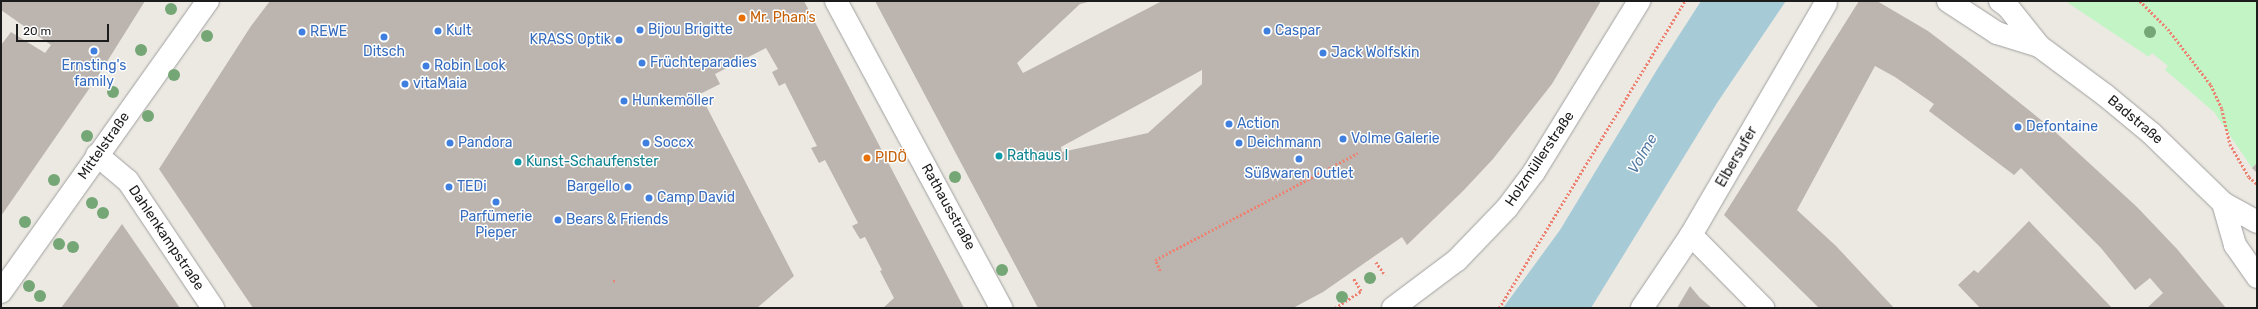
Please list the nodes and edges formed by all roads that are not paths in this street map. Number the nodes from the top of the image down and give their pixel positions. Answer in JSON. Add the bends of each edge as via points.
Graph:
{"nodes":[{"id":1,"x":208,"y":1,"type":"edge"},
{"id":2,"x":836,"y":1,"type":"edge"},
{"id":3,"x":1639,"y":1,"type":"edge"},
{"id":4,"x":1948,"y":1,"type":"edge"},
{"id":5,"x":2000,"y":1,"type":"edge"},
{"id":6,"x":1826,"y":3,"type":"dead end"},
{"id":7,"x":2039,"y":46,"type":"junction"},
{"id":8,"x":97,"y":155,"type":"junction"},
{"id":9,"x":2223,"y":203,"type":"junction"},
{"id":10,"x":2257,"y":222,"type":"edge"},
{"id":11,"x":1691,"y":235,"type":"junction"},
{"id":12,"x":2257,"y":277,"type":"edge"},
{"id":13,"x":1,"y":292,"type":"edge"},
{"id":14,"x":213,"y":308,"type":"edge"},
{"id":15,"x":1001,"y":308,"type":"edge"},
{"id":16,"x":1393,"y":308,"type":"edge"},
{"id":17,"x":1642,"y":308,"type":"edge"},
{"id":18,"x":1763,"y":308,"type":"edge"}],
"edges":[{"from":1,"to":8,"type":"street","name":"Mittelstraße"},
{"from":2,"to":15,"type":"street","name":"Rathausstraße"},
{"from":3,"to":16,"type":"street","name":"Holzmüllerstraße","via":[[1534,172],[1507,208],[1457,260]]},
{"from":4,"to":7,"type":"street","name":"Badstraße","via":[[1997,33]]},
{"from":5,"to":7,"type":"street","name":"Badstraße","via":[[2008,7]]},
{"from":6,"to":11,"type":"street","name":"Elbersufer"},
{"from":7,"to":9,"type":"street","name":"Badstraße","via":[[2151,133]]},
{"from":8,"to":13,"type":"street","name":"Mittelstraße"},
{"from":8,"to":14,"type":"street","name":"Dahlenkampstraße","via":[[128,181]]},
{"from":9,"to":10,"type":"street","name":"Badstraße"},
{"from":9,"to":12,"type":"street","name":"Badstraße","via":[[2235,245]]},
{"from":11,"to":17,"type":"street","name":"Elbersufer"},
{"from":11,"to":18,"type":"street"}]}
